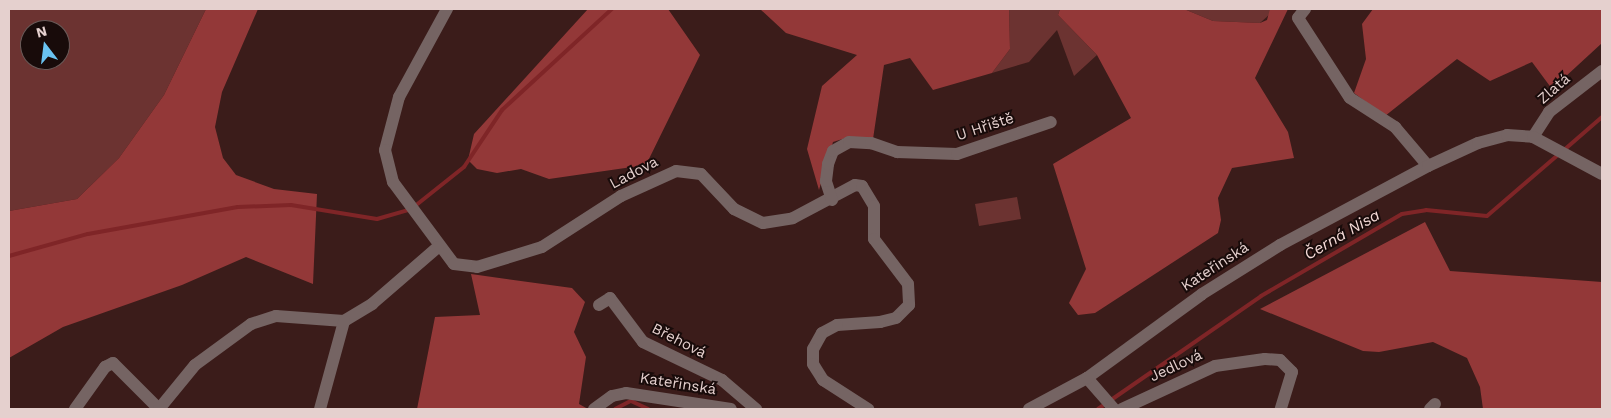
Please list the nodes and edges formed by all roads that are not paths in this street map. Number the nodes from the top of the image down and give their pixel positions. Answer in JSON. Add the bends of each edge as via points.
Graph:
{"nodes":[{"id":1,"x":448,"y":9,"type":"edge"},
{"id":2,"x":1305,"y":9,"type":"edge"},
{"id":3,"x":1602,"y":71,"type":"edge"},
{"id":4,"x":1051,"y":122,"type":"dead end"},
{"id":5,"x":1532,"y":137,"type":"junction"},
{"id":6,"x":1428,"y":166,"type":"junction"},
{"id":7,"x":1602,"y":174,"type":"edge"},
{"id":8,"x":832,"y":200,"type":"junction"},
{"id":9,"x":438,"y":247,"type":"junction"},
{"id":10,"x":599,"y":305,"type":"dead end"},
{"id":11,"x":344,"y":321,"type":"junction"},
{"id":12,"x":1087,"y":378,"type":"junction"},
{"id":13,"x":75,"y":409,"type":"edge"},
{"id":14,"x":320,"y":409,"type":"edge"},
{"id":15,"x":594,"y":409,"type":"edge"},
{"id":16,"x":731,"y":409,"type":"edge"},
{"id":17,"x":756,"y":409,"type":"edge"},
{"id":18,"x":868,"y":409,"type":"edge"},
{"id":19,"x":1029,"y":409,"type":"edge"},
{"id":20,"x":1114,"y":409,"type":"edge"},
{"id":21,"x":1122,"y":409,"type":"edge"},
{"id":22,"x":1281,"y":409,"type":"edge"}],
"edges":[{"from":1,"to":9,"type":"street","name":"Ladova","via":[[399,97],[386,135],[388,166],[393,182]]},
{"from":2,"to":6,"type":"street","via":[[1298,18],[1350,98],[1394,127]]},
{"from":3,"to":5,"type":"street","name":"Zlatá","via":[[1549,112]]},
{"from":4,"to":8,"type":"street","name":"U Hřiště","via":[[957,154],[897,152],[871,144],[849,142],[833,151],[828,164],[826,181]]},
{"from":5,"to":6,"type":"street","name":"Kateřinská","via":[[1508,135]]},
{"from":5,"to":7,"type":"street","name":"Kateřinská"},
{"from":6,"to":12,"type":"street","name":"Kateřinská","via":[[1265,254],[1202,294]]},
{"from":8,"to":9,"type":"street","name":"Ladova","via":[[793,218],[763,222],[734,209],[701,174],[676,171],[653,178],[621,196],[542,247],[506,259],[463,268],[454,264]]},
{"from":8,"to":18,"type":"street","name":"Ladova","via":[[855,185],[867,190],[874,206],[874,240],[878,251],[901,271],[911,293],[909,305],[896,318],[837,325],[822,332],[812,349],[813,364],[824,380]]},
{"from":9,"to":11,"type":"street","via":[[372,304]]},
{"from":10,"to":17,"type":"street","name":"Břehová","via":[[610,298],[642,342],[722,380]]},
{"from":11,"to":13,"type":"street","via":[[276,316],[251,324],[195,365],[159,409],[117,366],[109,364]]},
{"from":11,"to":14,"type":"street"},
{"from":12,"to":19,"type":"street","name":"Kateřinská"},
{"from":12,"to":20,"type":"street"},
{"from":15,"to":16,"type":"street","name":"Kateřinská","via":[[612,396],[626,393]]},
{"from":21,"to":22,"type":"street","name":"Jedlová","via":[[1215,366],[1265,359],[1280,360],[1292,372]]}]}
